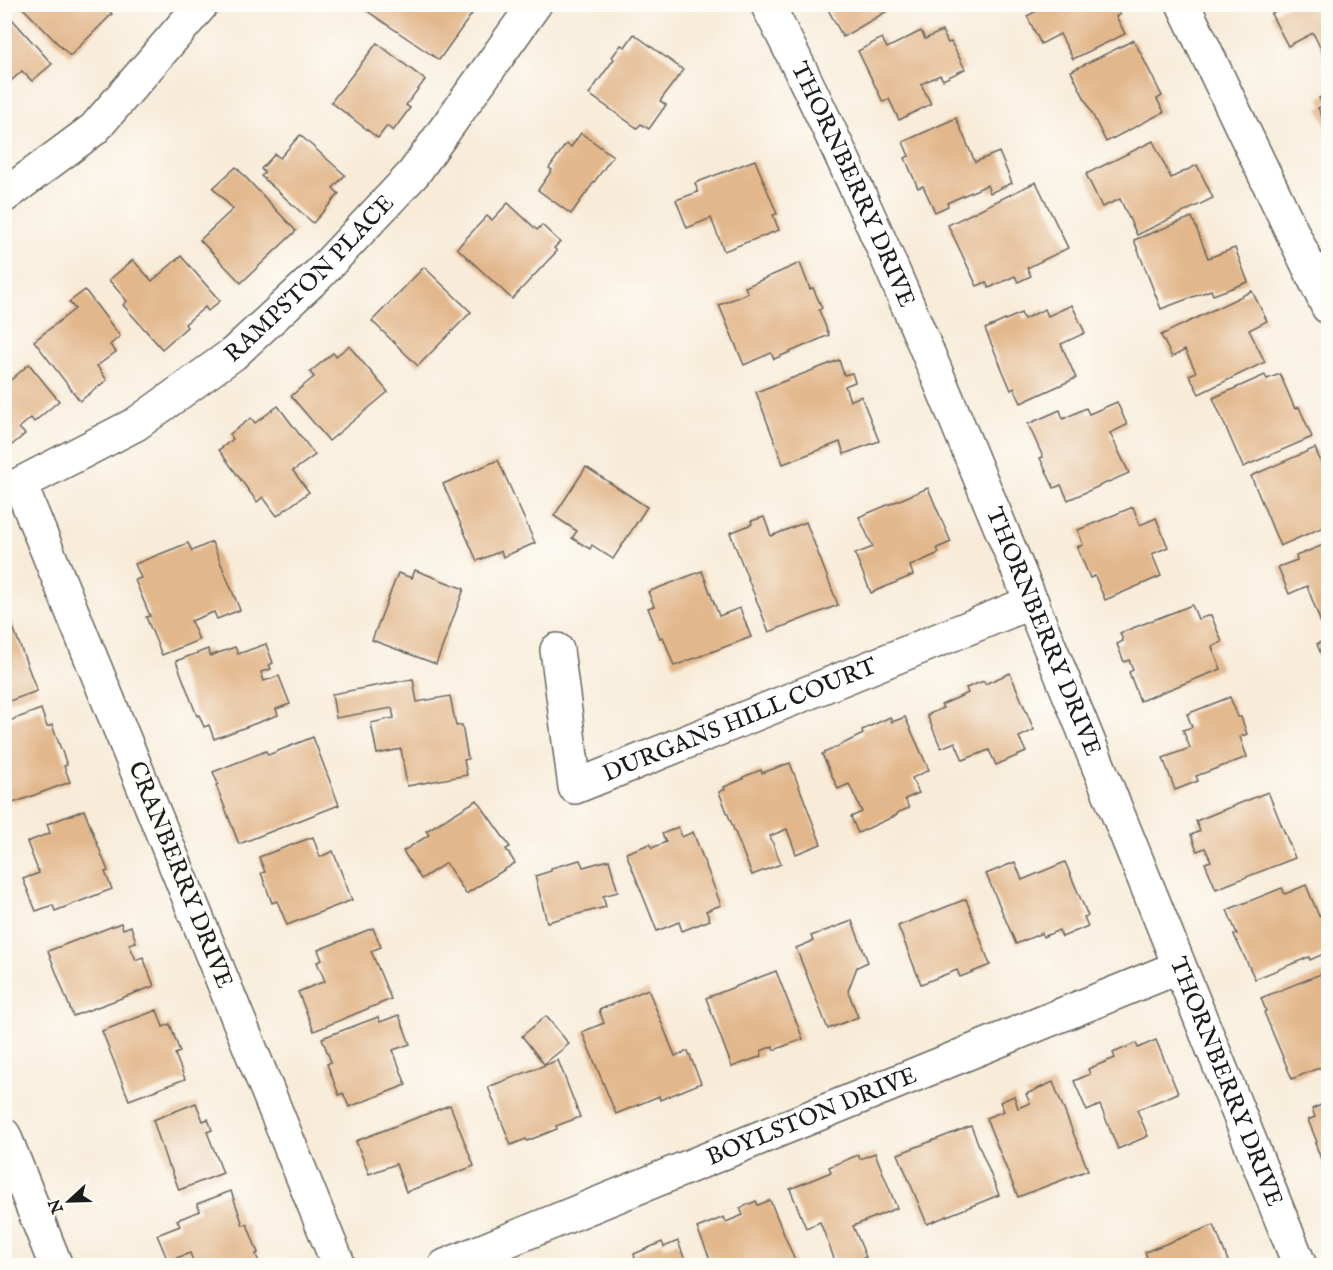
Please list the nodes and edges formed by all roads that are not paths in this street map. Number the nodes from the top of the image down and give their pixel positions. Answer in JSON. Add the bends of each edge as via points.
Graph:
{"nodes":[{"id":1,"x":535,"y":4,"type":"edge"},
{"id":2,"x":767,"y":4,"type":"edge"},
{"id":3,"x":1183,"y":4,"type":"edge"},
{"id":4,"x":199,"y":5,"type":"edge"},
{"id":5,"x":4,"y":196,"type":"edge"},
{"id":6,"x":1329,"y":307,"type":"edge"},
{"id":7,"x":20,"y":484,"type":"joint"},
{"id":8,"x":1032,"y":602,"type":"junction"},
{"id":9,"x":557,"y":651,"type":"dead end"},
{"id":10,"x":1179,"y":967,"type":"junction"},
{"id":11,"x":4,"y":1136,"type":"edge"},
{"id":12,"x":56,"y":1266,"type":"edge"},
{"id":13,"x":339,"y":1266,"type":"edge"},
{"id":14,"x":445,"y":1266,"type":"edge"},
{"id":15,"x":1300,"y":1266,"type":"edge"}],
"edges":[{"from":1,"to":7,"type":"street","name":"RAMPSTON PLACE","via":[[414,173],[319,274],[233,354],[136,424]]},
{"from":2,"to":8,"type":"street","name":"THORNBERRY DRIVE","via":[[899,282]]},
{"from":3,"to":6,"type":"street"},
{"from":4,"to":5,"type":"street","via":[[94,129]]},
{"from":7,"to":13,"type":"street","name":"CRANBERRY DRIVE"},
{"from":8,"to":9,"type":"street","name":"DURGANS HILL COURT","via":[[575,787]]},
{"from":8,"to":10,"type":"street","name":"THORNBERRY DRIVE"},
{"from":10,"to":14,"type":"street","name":"BOYLSTON DRIVE"},
{"from":10,"to":15,"type":"street","name":"THORNBERRY DRIVE"},
{"from":11,"to":12,"type":"street"}]}
